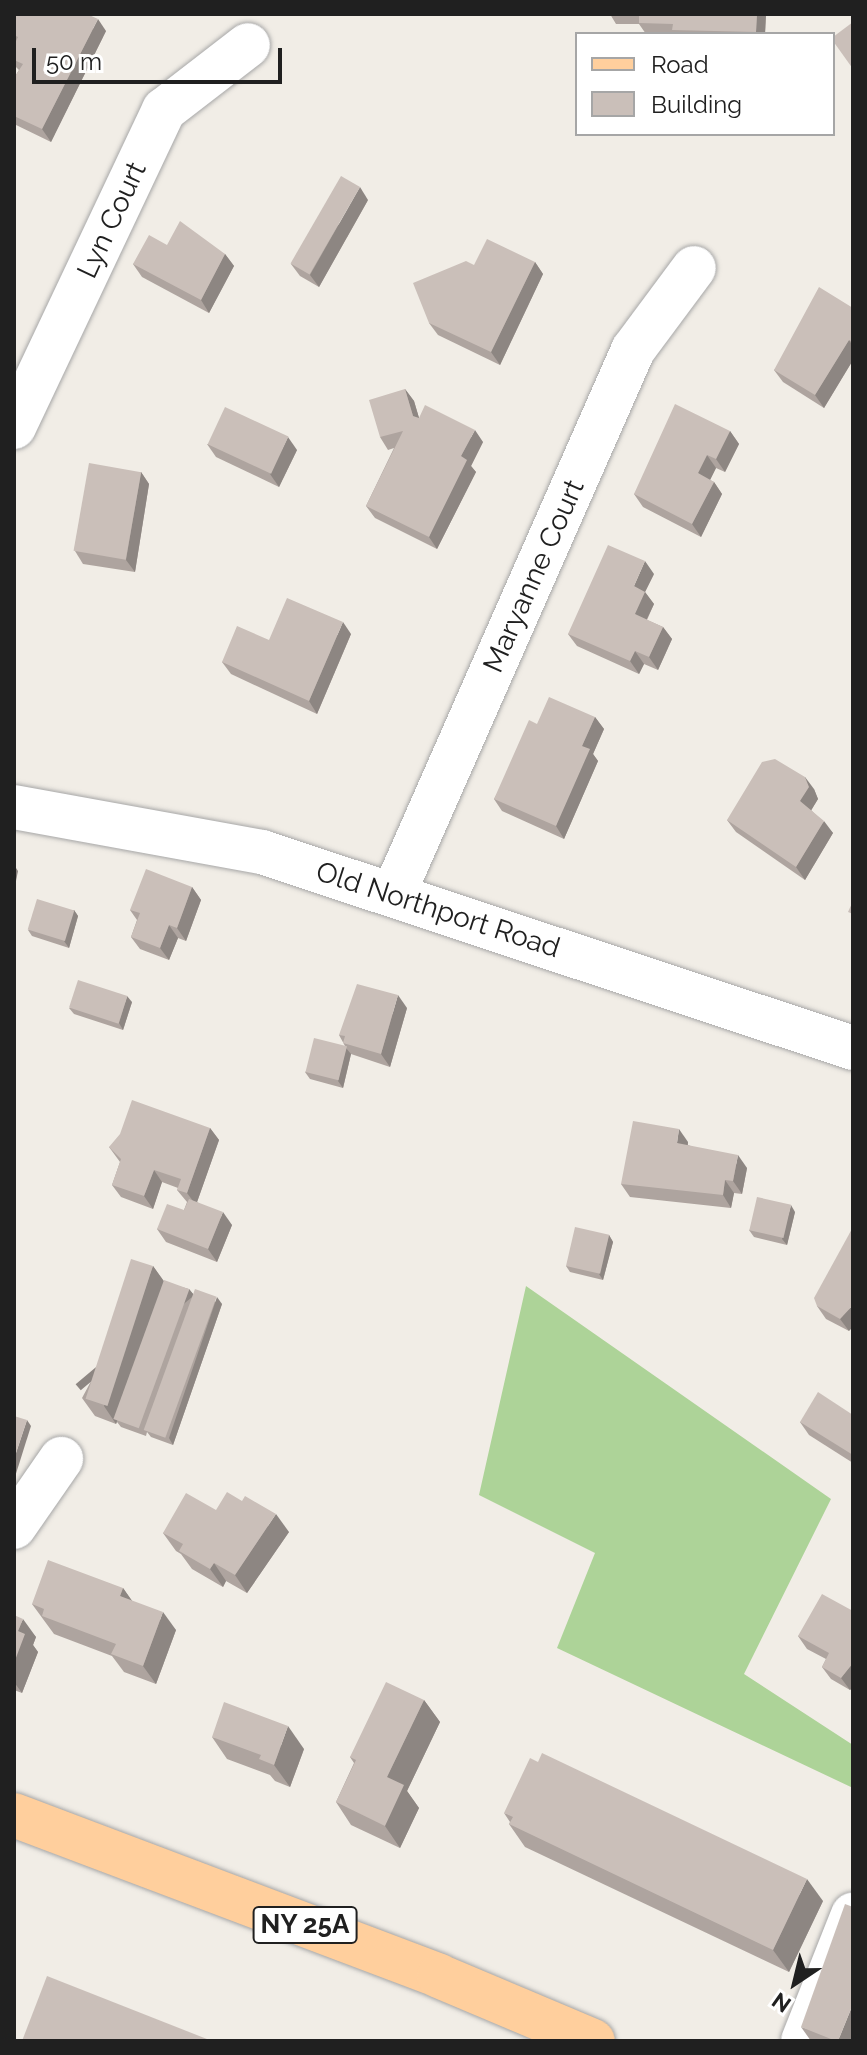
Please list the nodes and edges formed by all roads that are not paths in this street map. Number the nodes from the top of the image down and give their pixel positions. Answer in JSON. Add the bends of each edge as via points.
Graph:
{"nodes":[{"id":1,"x":248,"y":45,"type":"dead end"},
{"id":2,"x":694,"y":268,"type":"dead end"},
{"id":3,"x":14,"y":427,"type":"edge"},
{"id":4,"x":14,"y":807,"type":"edge"},
{"id":5,"x":393,"y":895,"type":"junction"},
{"id":6,"x":853,"y":1048,"type":"edge"},
{"id":7,"x":61,"y":1459,"type":"dead end"},
{"id":8,"x":14,"y":1527,"type":"edge"},
{"id":9,"x":14,"y":1815,"type":"edge"},
{"id":10,"x":853,"y":1915,"type":"edge"},
{"id":11,"x":593,"y":2041,"type":"edge"},
{"id":12,"x":803,"y":2041,"type":"edge"}],
"edges":[{"from":1,"to":3,"type":"street","name":"Lyn Court","via":[[164,110]]},
{"from":2,"to":5,"type":"street","name":"Maryanne Court","via":[[633,350]]},
{"from":4,"to":5,"type":"street","name":"Old Northport Road","via":[[262,852]]},
{"from":5,"to":6,"type":"street","name":"Old Northport Road"},
{"from":7,"to":8,"type":"street"},
{"from":9,"to":11,"type":"main road","number":"NY 25A","via":[[439,1976]]},
{"from":10,"to":12,"type":"street"}]}
